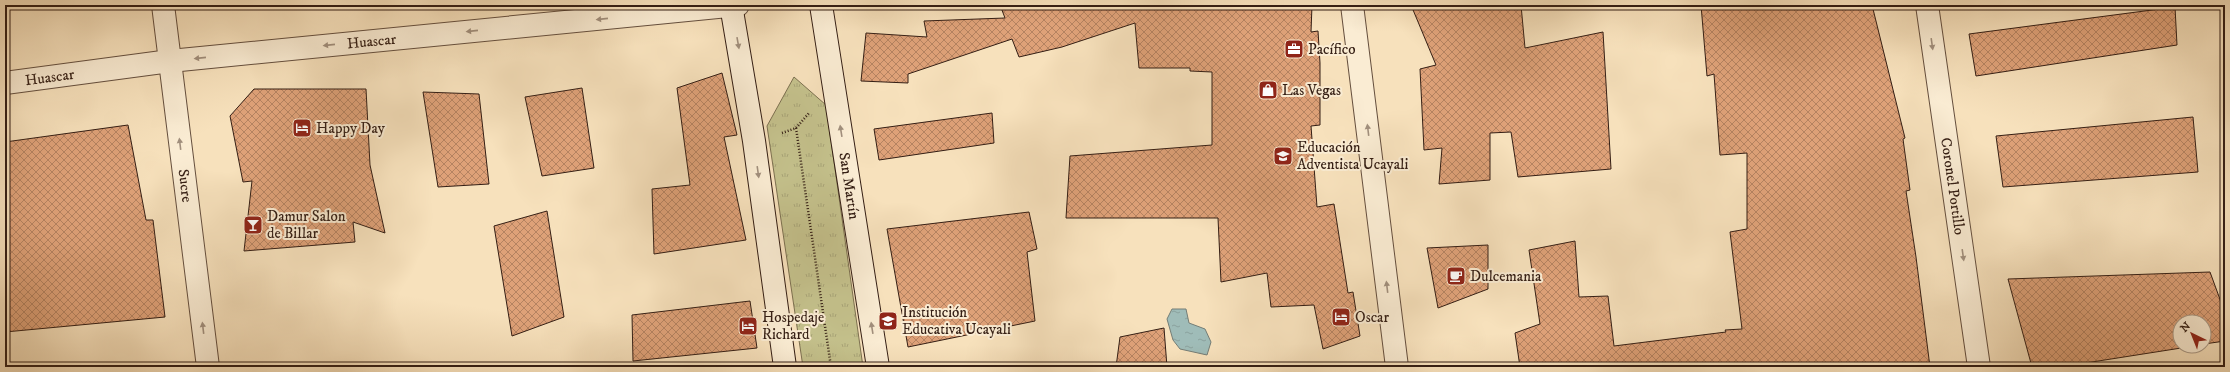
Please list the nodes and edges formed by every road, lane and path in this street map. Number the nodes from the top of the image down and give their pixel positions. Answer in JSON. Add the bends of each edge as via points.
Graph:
{"nodes":[{"id":1,"x":163,"y":5,"type":"edge"},
{"id":2,"x":734,"y":5,"type":"edge"},
{"id":3,"x":821,"y":5,"type":"edge"},
{"id":4,"x":1352,"y":5,"type":"edge"},
{"id":5,"x":1926,"y":5,"type":"edge"},
{"id":6,"x":170,"y":61,"type":"junction"},
{"id":7,"x":5,"y":83,"type":"edge"},
{"id":8,"x":833,"y":83,"type":"junction"},
{"id":9,"x":796,"y":128,"type":"junction"},
{"id":10,"x":754,"y":141,"type":"junction"},
{"id":11,"x":208,"y":367,"type":"edge"},
{"id":12,"x":785,"y":367,"type":"edge"},
{"id":13,"x":831,"y":367,"type":"edge"},
{"id":14,"x":878,"y":367,"type":"edge"},
{"id":15,"x":1397,"y":367,"type":"edge"},
{"id":16,"x":1979,"y":367,"type":"edge"}],
"edges":[{"from":1,"to":6,"type":"street","name":"Sucre"},
{"from":2,"to":6,"type":"street","name":"Huascar","one_way":true},
{"from":2,"to":10,"type":"street","one_way":true},
{"from":3,"to":8,"type":"street","name":"San Martín"},
{"from":15,"to":4,"type":"street","one_way":true},
{"from":5,"to":16,"type":"street","name":"Coronel Portillo","one_way":true},
{"from":6,"to":7,"type":"street","name":"Huascar"},
{"from":11,"to":6,"type":"street","name":"Sucre","one_way":true},
{"from":8,"to":9,"type":"path"},
{"from":14,"to":8,"type":"street","name":"San Martín","one_way":true},
{"from":9,"to":10,"type":"path"},
{"from":9,"to":13,"type":"path"},
{"from":10,"to":12,"type":"street","one_way":true}]}
